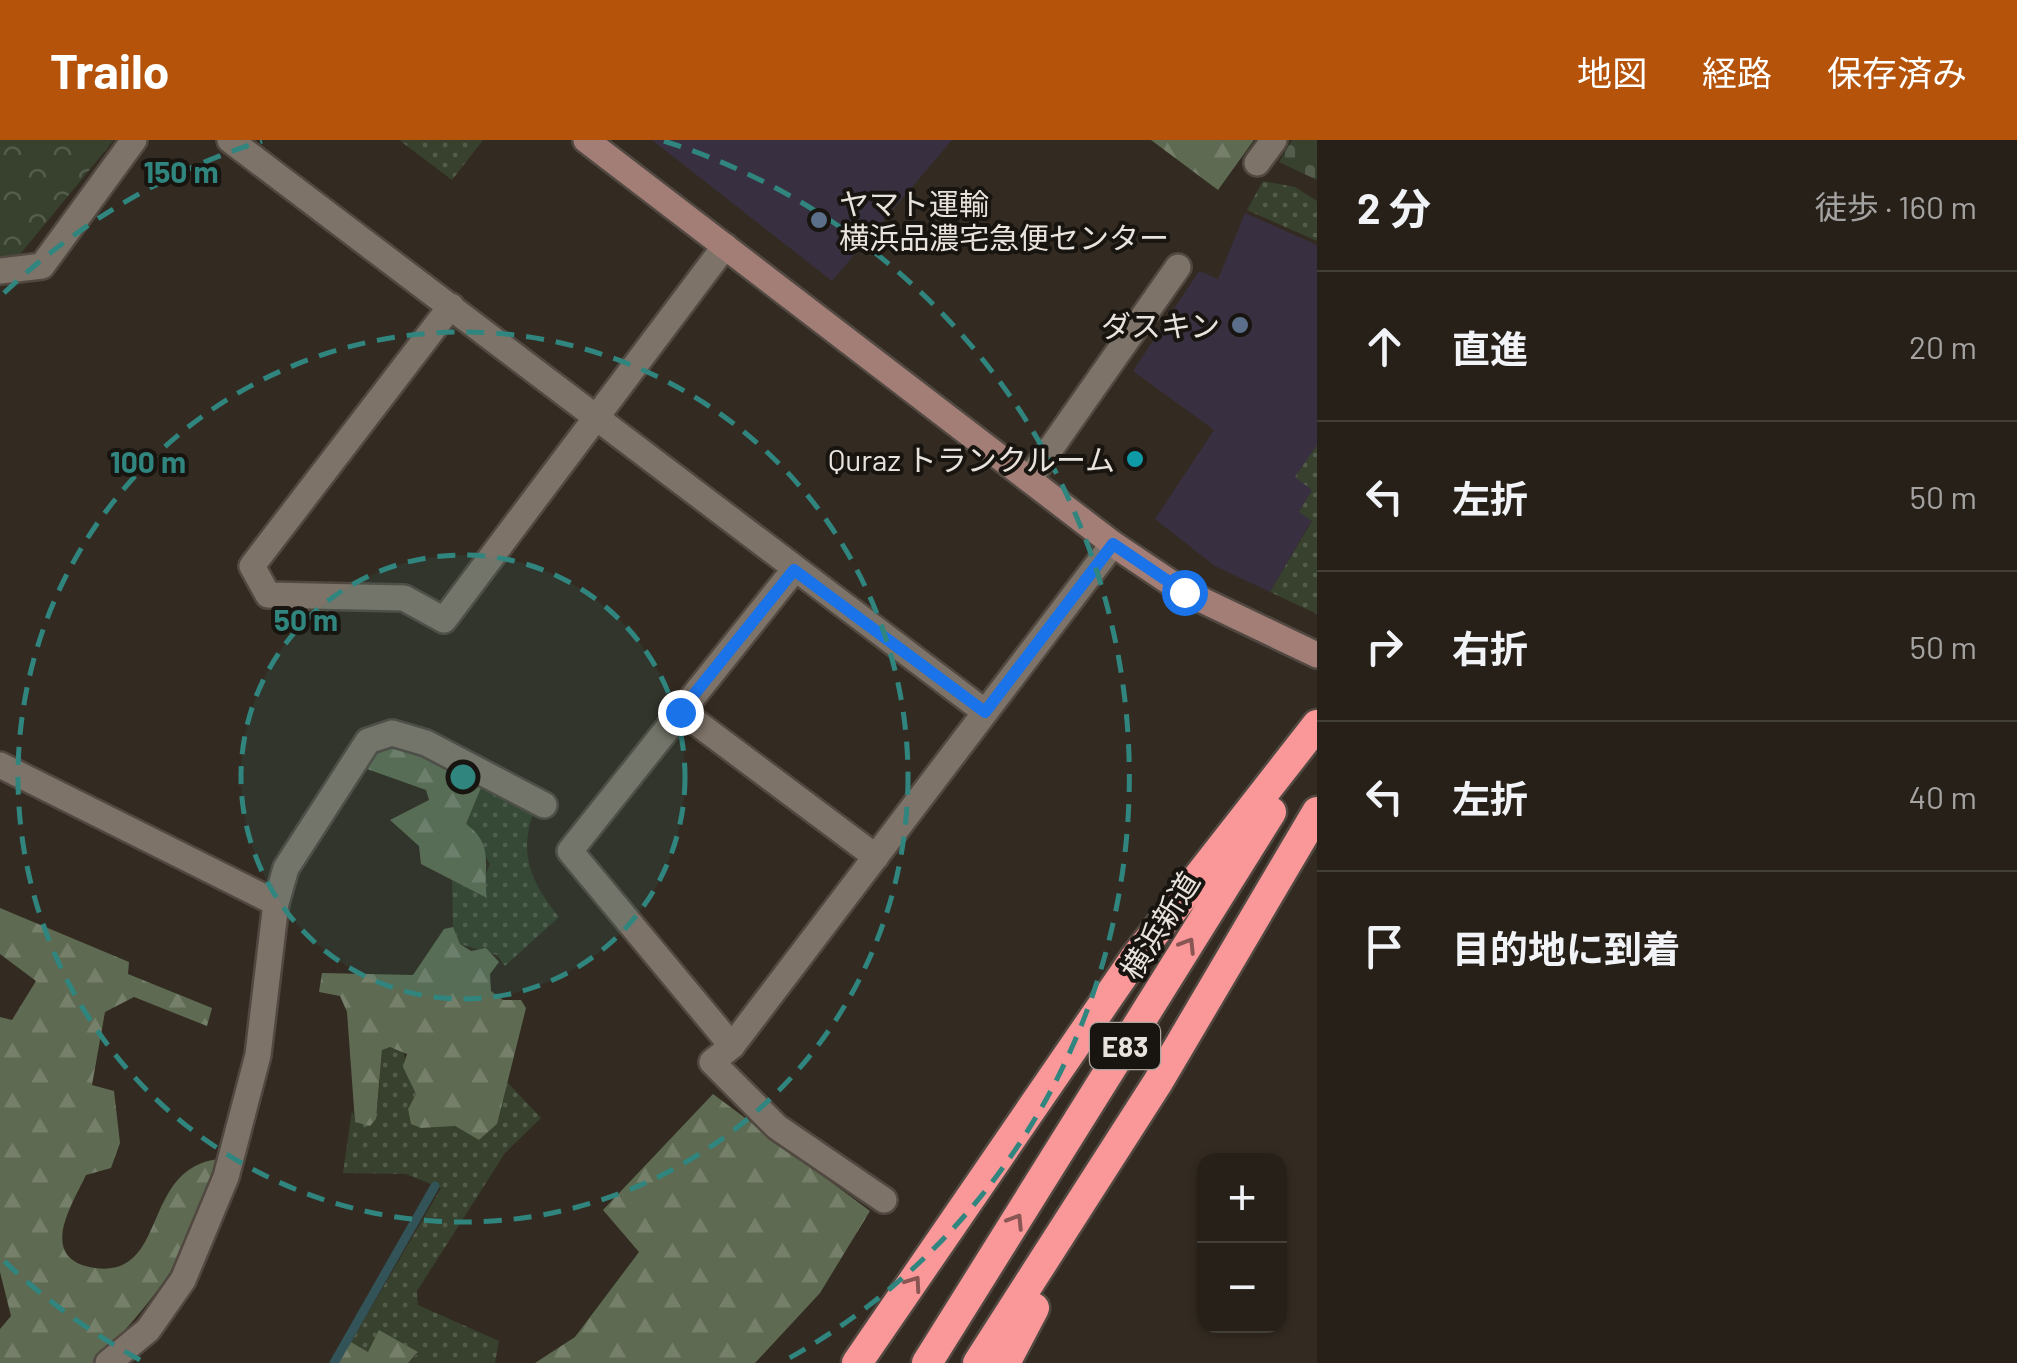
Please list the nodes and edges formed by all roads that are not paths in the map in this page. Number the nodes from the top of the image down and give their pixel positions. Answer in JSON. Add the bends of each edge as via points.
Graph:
{"nodes":[{"id":1,"x":134,"y":140,"type":"edge"},
{"id":2,"x":230,"y":140,"type":"edge"},
{"id":3,"x":586,"y":140,"type":"edge"},
{"id":4,"x":1274,"y":140,"type":"edge"},
{"id":5,"x":1256,"y":163,"type":"dead end"},
{"id":6,"x":725,"y":246,"type":"junction"},
{"id":7,"x":1178,"y":267,"type":"dead end"},
{"id":8,"x":0,"y":271,"type":"edge"},
{"id":9,"x":451,"y":306,"type":"junction"},
{"id":10,"x":597,"y":417,"type":"junction"},
{"id":11,"x":1030,"y":478,"type":"junction"},
{"id":12,"x":1113,"y":544,"type":"junction"},
{"id":13,"x":794,"y":570,"type":"junction"},
{"id":14,"x":1306,"y":650,"type":"edge"},
{"id":15,"x":680,"y":712,"type":"junction"},
{"id":16,"x":985,"y":712,"type":"junction"},
{"id":17,"x":1317,"y":725,"type":"edge"},
{"id":18,"x":0,"y":765,"type":"edge"},
{"id":19,"x":544,"y":805,"type":"dead end"},
{"id":20,"x":1317,"y":812,"type":"edge"},
{"id":21,"x":876,"y":856,"type":"junction"},
{"id":22,"x":276,"y":903,"type":"junction"},
{"id":23,"x":732,"y":1046,"type":"junction"},
{"id":24,"x":1158,"y":1082,"type":"junction"},
{"id":25,"x":884,"y":1200,"type":"dead end"},
{"id":26,"x":108,"y":1363,"type":"edge"},
{"id":27,"x":858,"y":1363,"type":"edge"},
{"id":28,"x":928,"y":1363,"type":"edge"},
{"id":29,"x":978,"y":1363,"type":"edge"},
{"id":30,"x":1005,"y":1363,"type":"edge"}],
"edges":[{"from":1,"to":8,"type":"street","via":[[42,266]]},
{"from":2,"to":9,"type":"street"},
{"from":3,"to":6,"type":"street"},
{"from":4,"to":5,"type":"street"},
{"from":6,"to":10,"type":"street"},
{"from":6,"to":11,"type":"street"},
{"from":7,"to":11,"type":"street"},
{"from":9,"to":10,"type":"street"},
{"from":9,"to":10,"type":"street","via":[[252,566],[268,596],[404,598],[444,620]]},
{"from":10,"to":13,"type":"street"},
{"from":11,"to":12,"type":"street"},
{"from":12,"to":14,"type":"street","via":[[1184,592]]},
{"from":12,"to":16,"type":"street"},
{"from":13,"to":15,"type":"street"},
{"from":13,"to":16,"type":"street"},
{"from":15,"to":21,"type":"street"},
{"from":15,"to":23,"type":"street","via":[[570,850]]},
{"from":16,"to":21,"type":"street"},
{"from":27,"to":17,"type":"highway","one_way":true,"via":[[1136,958]]},
{"from":28,"to":17,"type":"highway","name":"横浜新道","number":"E83","one_way":true,"via":[[1273,809]]},
{"from":18,"to":22,"type":"street"},
{"from":19,"to":22,"type":"street","via":[[426,743],[392,733],[368,740],[286,868]]},
{"from":20,"to":24,"type":"highway","number":"E83"},
{"from":21,"to":23,"type":"street"},
{"from":22,"to":26,"type":"street","via":[[258,1056],[226,1177],[184,1280],[148,1330]]},
{"from":23,"to":25,"type":"street","via":[[712,1062],[777,1128]]},
{"from":24,"to":29,"type":"highway","number":"E83"},
{"from":24,"to":30,"type":"highway"}]}
